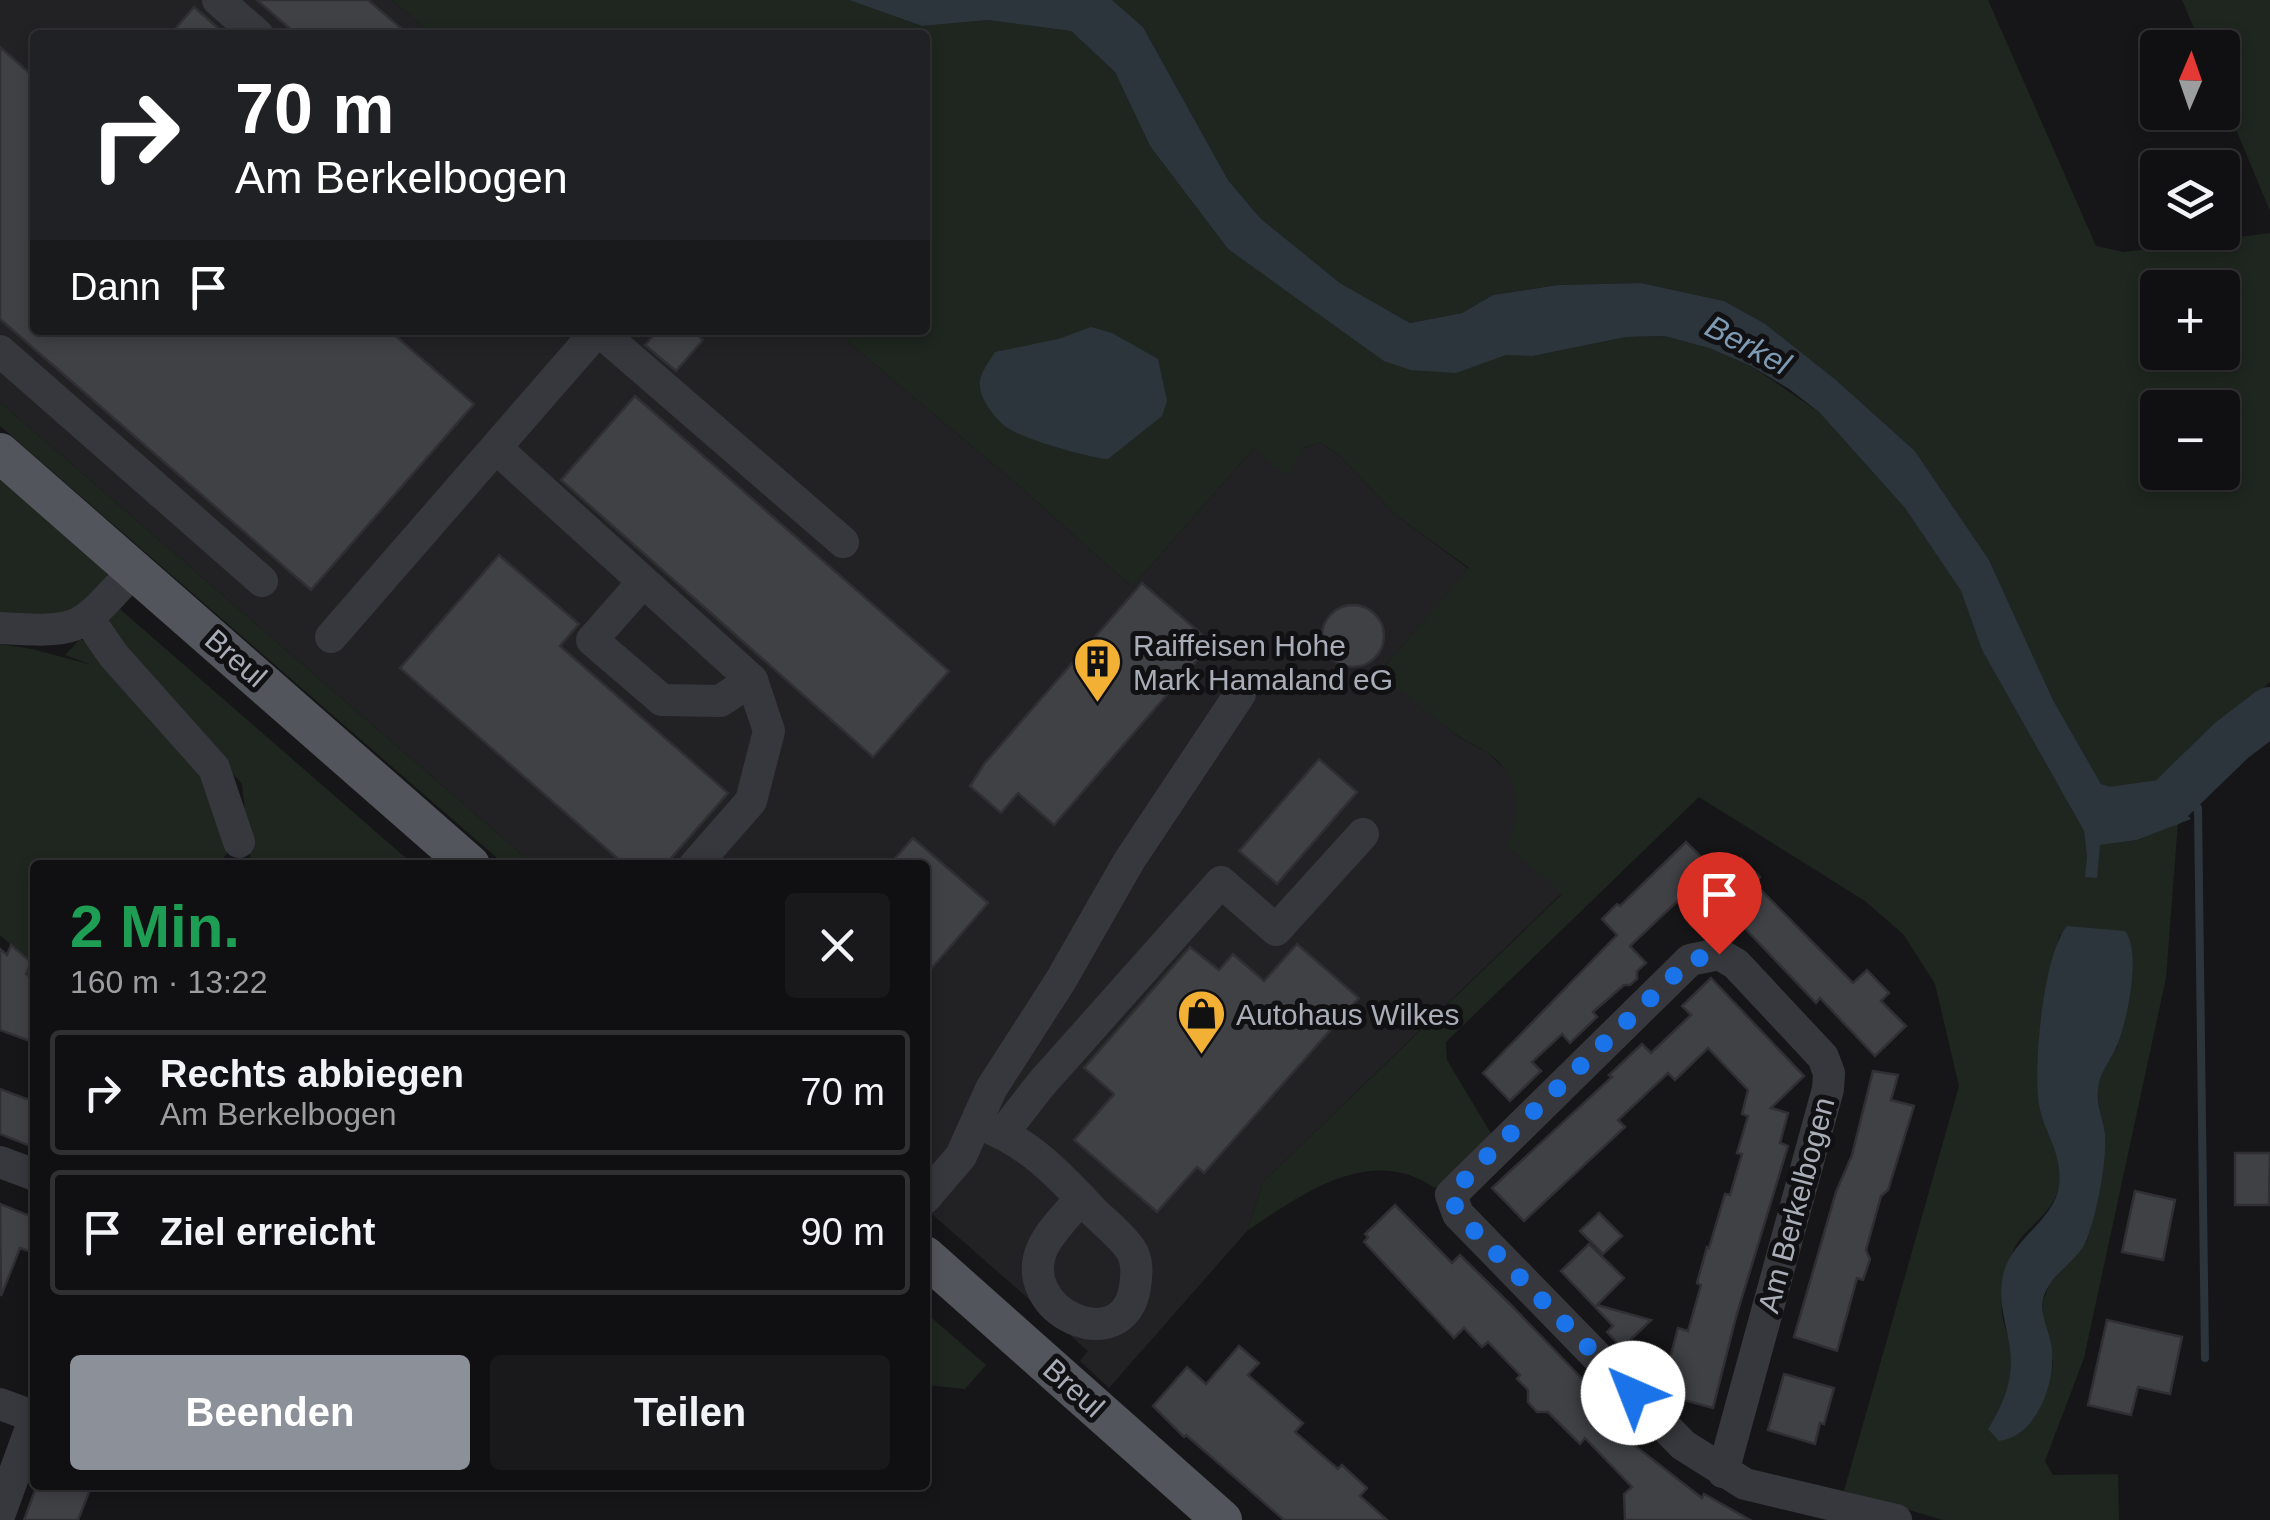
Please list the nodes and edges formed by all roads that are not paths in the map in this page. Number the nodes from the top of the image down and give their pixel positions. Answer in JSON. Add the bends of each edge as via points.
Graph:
{"nodes":[{"id":1,"x":218,"y":0,"type":"edge"},
{"id":2,"x":252,"y":30,"type":"edge"},
{"id":3,"x":594,"y":335,"type":"edge"},
{"id":4,"x":604,"y":335,"type":"edge"},
{"id":5,"x":0,"y":351,"type":"edge"},
{"id":6,"x":496,"y":448,"type":"junction"},
{"id":7,"x":0,"y":452,"type":"edge"},
{"id":8,"x":842,"y":542,"type":"dead end"},
{"id":9,"x":135,"y":570,"type":"junction"},
{"id":10,"x":262,"y":581,"type":"dead end"},
{"id":11,"x":643,"y":582,"type":"junction"},
{"id":12,"x":89,"y":620,"type":"junction"},
{"id":13,"x":0,"y":628,"type":"edge"},
{"id":14,"x":331,"y":637,"type":"dead end"},
{"id":15,"x":752,"y":680,"type":"junction"},
{"id":16,"x":1240,"y":694,"type":"dead end"},
{"id":17,"x":1363,"y":834,"type":"dead end"},
{"id":18,"x":239,"y":842,"type":"dead end"},
{"id":19,"x":464,"y":860,"type":"edge"},
{"id":20,"x":699,"y":860,"type":"edge"},
{"id":21,"x":990,"y":1128,"type":"junction"},
{"id":22,"x":0,"y":1162,"type":"edge"},
{"id":23,"x":30,"y":1174,"type":"edge"},
{"id":24,"x":930,"y":1192,"type":"edge"},
{"id":25,"x":1081,"y":1198,"type":"dead end"},
{"id":26,"x":930,"y":1260,"type":"edge"},
{"id":27,"x":0,"y":1404,"type":"edge"},
{"id":28,"x":30,"y":1415,"type":"edge"},
{"id":29,"x":30,"y":1431,"type":"edge"},
{"id":30,"x":1723,"y":1472,"type":"junction"},
{"id":31,"x":0,"y":1513,"type":"edge"},
{"id":32,"x":1222,"y":1520,"type":"edge"},
{"id":33,"x":1896,"y":1520,"type":"edge"}],
"edges":[{"from":1,"to":2,"type":"street"},
{"from":3,"to":6,"type":"street"},
{"from":4,"to":8,"type":"street"},
{"from":5,"to":10,"type":"street"},
{"from":6,"to":11,"type":"street"},
{"from":6,"to":14,"type":"street"},
{"from":7,"to":9,"type":"main road","name":"Breul"},
{"from":9,"to":12,"type":"street"},
{"from":9,"to":19,"type":"main road","name":"Breul"},
{"from":11,"to":15,"type":"street"},
{"from":11,"to":15,"type":"street","via":[[592,640],[662,700],[720,701]]},
{"from":12,"to":13,"type":"street","via":[[63,630]]},
{"from":12,"to":18,"type":"street","via":[[214,768]]},
{"from":15,"to":20,"type":"street","via":[[769,731],[751,801]]},
{"from":16,"to":21,"type":"street","via":[[991,1089]]},
{"from":17,"to":21,"type":"street","via":[[1276,930],[1221,882],[1042,1083]]},
{"from":21,"to":24,"type":"street"},
{"from":21,"to":25,"type":"street","via":[[1016,1138]]},
{"from":22,"to":23,"type":"street"},
{"from":26,"to":32,"type":"main road","name":"Breul"},
{"from":27,"to":28,"type":"street"},
{"from":29,"to":31,"type":"street"},
{"from":30,"to":30,"type":"street","name":"Am Berkelbogen","via":[[1683,1444],[1458,1214],[1451,1195],[1690,960],[1719,954],[1823,1057],[1829,1073]]},
{"from":30,"to":33,"type":"street","name":"Am Berkelbogen","via":[[1745,1484]]}]}
